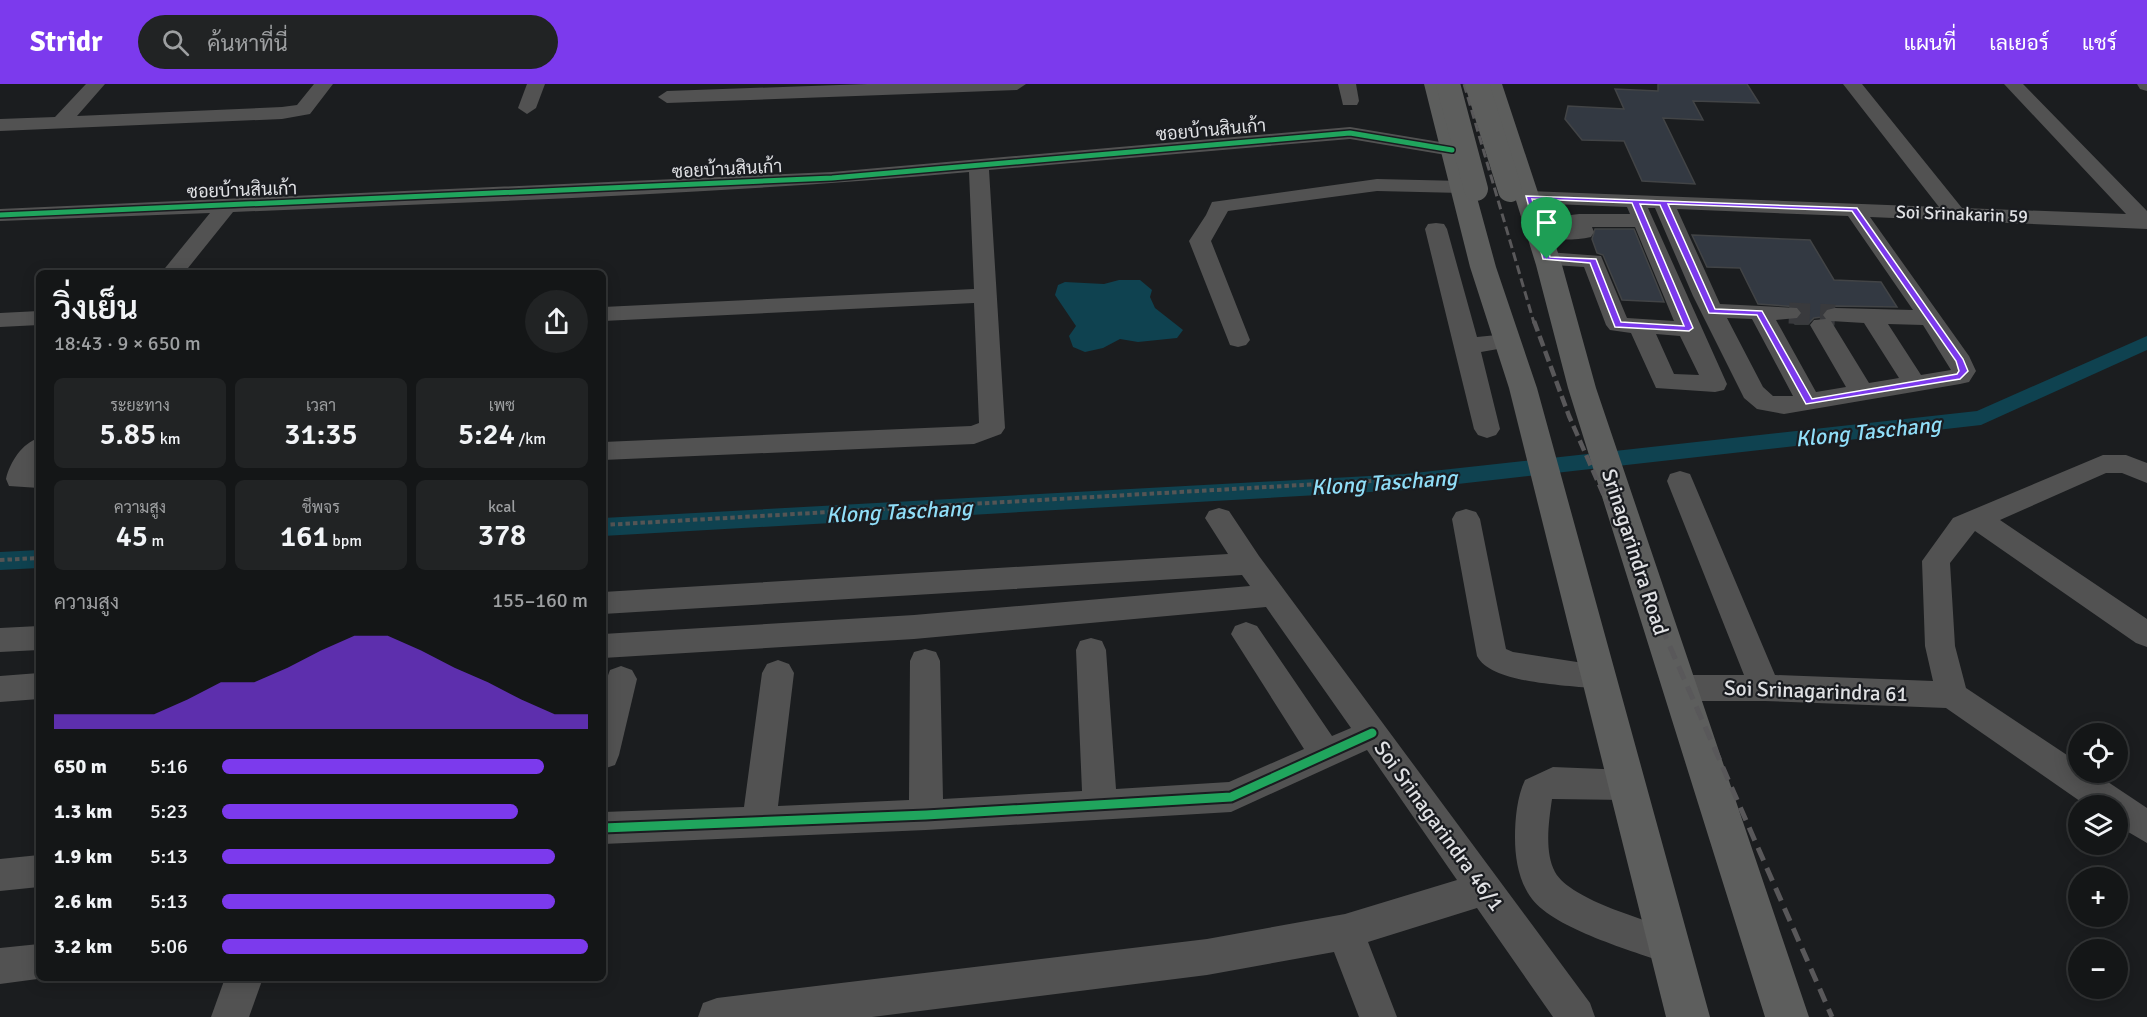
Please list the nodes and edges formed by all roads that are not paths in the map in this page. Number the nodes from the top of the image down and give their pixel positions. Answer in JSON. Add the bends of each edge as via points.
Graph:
{"nodes":[{"id":1,"x":96,"y":84,"type":"edge"},
{"id":2,"x":324,"y":84,"type":"edge"},
{"id":3,"x":536,"y":84,"type":"edge"},
{"id":4,"x":1017,"y":84,"type":"edge"},
{"id":5,"x":1435,"y":84,"type":"edge"},
{"id":6,"x":1448,"y":84,"type":"edge"},
{"id":7,"x":1477,"y":84,"type":"edge"},
{"id":8,"x":1491,"y":84,"type":"edge"},
{"id":9,"x":1852,"y":84,"type":"edge"},
{"id":10,"x":2013,"y":84,"type":"edge"},
{"id":11,"x":667,"y":97,"type":"dead end"},
{"id":12,"x":527,"y":108,"type":"dead end"},
{"id":13,"x":61,"y":122,"type":"junction"},
{"id":14,"x":0,"y":125,"type":"edge"},
{"id":15,"x":1510,"y":144,"type":"junction"},
{"id":16,"x":1451,"y":146,"type":"junction"},
{"id":17,"x":979,"y":165,"type":"junction"},
{"id":18,"x":1469,"y":188,"type":"junction"},
{"id":19,"x":1519,"y":194,"type":"junction"},
{"id":20,"x":1663,"y":202,"type":"junction"},
{"id":21,"x":227,"y":205,"type":"junction"},
{"id":22,"x":1854,"y":209,"type":"junction"},
{"id":23,"x":1639,"y":211,"type":"junction"},
{"id":24,"x":1955,"y":213,"type":"junction"},
{"id":25,"x":0,"y":215,"type":"edge"},
{"id":26,"x":2146,"y":222,"type":"edge"},
{"id":27,"x":1436,"y":230,"type":"dead end"},
{"id":28,"x":1538,"y":231,"type":"junction"},
{"id":29,"x":1583,"y":232,"type":"junction"},
{"id":30,"x":1547,"y":259,"type":"junction"},
{"id":31,"x":1593,"y":261,"type":"junction"},
{"id":32,"x":174,"y":270,"type":"edge"},
{"id":33,"x":987,"y":295,"type":"junction"},
{"id":34,"x":1712,"y":311,"type":"junction"},
{"id":35,"x":1760,"y":312,"type":"junction"},
{"id":36,"x":1789,"y":313,"type":"tunnel mouth"},
{"id":37,"x":606,"y":314,"type":"edge"},
{"id":38,"x":1871,"y":316,"type":"junction"},
{"id":39,"x":36,"y":318,"type":"edge"},
{"id":40,"x":1930,"y":318,"type":"junction"},
{"id":41,"x":0,"y":320,"type":"edge"},
{"id":42,"x":1640,"y":326,"type":"junction"},
{"id":43,"x":1689,"y":328,"type":"junction"},
{"id":44,"x":1238,"y":340,"type":"dead end"},
{"id":45,"x":1507,"y":341,"type":"junction"},
{"id":46,"x":1467,"y":346,"type":"junction"},
{"id":47,"x":1916,"y":384,"type":"junction"},
{"id":48,"x":1523,"y":388,"type":"junction"},
{"id":49,"x":1582,"y":388,"type":"junction"},
{"id":50,"x":1862,"y":393,"type":"junction"},
{"id":51,"x":1809,"y":402,"type":"junction"},
{"id":52,"x":1487,"y":429,"type":"dead end"},
{"id":53,"x":36,"y":451,"type":"edge"},
{"id":54,"x":606,"y":451,"type":"edge"},
{"id":55,"x":2136,"y":469,"type":"edge"},
{"id":56,"x":20,"y":472,"type":"edge"},
{"id":57,"x":1680,"y":481,"type":"dead end"},
{"id":58,"x":1219,"y":518,"type":"dead end"},
{"id":59,"x":1466,"y":519,"type":"dead end"},
{"id":60,"x":1977,"y":519,"type":"junction"},
{"id":61,"x":1249,"y":564,"type":"junction"},
{"id":62,"x":1274,"y":596,"type":"junction"},
{"id":63,"x":606,"y":603,"type":"edge"},
{"id":64,"x":1246,"y":634,"type":"dead end"},
{"id":65,"x":2147,"y":635,"type":"edge"},
{"id":66,"x":36,"y":638,"type":"edge"},
{"id":67,"x":0,"y":640,"type":"edge"},
{"id":68,"x":606,"y":646,"type":"edge"},
{"id":69,"x":1091,"y":650,"type":"dead end"},
{"id":70,"x":924,"y":661,"type":"dead end"},
{"id":71,"x":778,"y":673,"type":"dead end"},
{"id":72,"x":1598,"y":676,"type":"junction"},
{"id":73,"x":621,"y":679,"type":"dead end"},
{"id":74,"x":36,"y":686,"type":"edge"},
{"id":75,"x":1680,"y":688,"type":"junction"},
{"id":76,"x":1765,"y":688,"type":"junction"},
{"id":77,"x":0,"y":689,"type":"edge"},
{"id":78,"x":1952,"y":695,"type":"junction"},
{"id":79,"x":1372,"y":733,"type":"junction"},
{"id":80,"x":606,"y":743,"type":"edge"},
{"id":81,"x":1326,"y":755,"type":"junction"},
{"id":82,"x":1627,"y":785,"type":"junction"},
{"id":83,"x":2101,"y":795,"type":"edge"},
{"id":84,"x":1100,"y":803,"type":"junction"},
{"id":85,"x":2128,"y":814,"type":"edge"},
{"id":86,"x":926,"y":815,"type":"junction"},
{"id":87,"x":759,"y":823,"type":"junction"},
{"id":88,"x":2147,"y":827,"type":"edge"},
{"id":89,"x":606,"y":828,"type":"edge"},
{"id":90,"x":36,"y":871,"type":"edge"},
{"id":91,"x":0,"y":875,"type":"edge"},
{"id":92,"x":1484,"y":889,"type":"junction"},
{"id":93,"x":1345,"y":932,"type":"junction"},
{"id":94,"x":1669,"y":946,"type":"junction"},
{"id":95,"x":36,"y":962,"type":"edge"},
{"id":96,"x":0,"y":966,"type":"edge"},
{"id":97,"x":243,"y":981,"type":"edge"},
{"id":98,"x":230,"y":1017,"type":"edge"},
{"id":99,"x":717,"y":1017,"type":"edge"},
{"id":100,"x":1378,"y":1017,"type":"edge"},
{"id":101,"x":1576,"y":1017,"type":"edge"},
{"id":102,"x":1688,"y":1017,"type":"edge"},
{"id":103,"x":1787,"y":1017,"type":"edge"}],
"edges":[{"from":1,"to":13,"type":"street"},
{"from":2,"to":13,"type":"street","via":[[303,110]]},
{"from":3,"to":12,"type":"street"},
{"from":4,"to":11,"type":"street"},
{"from":5,"to":16,"type":"main road"},
{"from":6,"to":18,"type":"main road","bridge":true},
{"from":7,"to":19,"type":"main road","bridge":true},
{"from":8,"to":15,"type":"main road","name":"Srinagarindra Road"},
{"from":9,"to":24,"type":"street"},
{"from":10,"to":26,"type":"street"},
{"from":13,"to":14,"type":"street"},
{"from":15,"to":16,"type":"main road","via":[[1479,128],[1462,129]]},
{"from":15,"to":19,"type":"main road","name":"Srinagarindra Road"},
{"from":16,"to":17,"type":"street","name":"ซอยบ้านสินเก้า","via":[[1350,133]]},
{"from":16,"to":18,"type":"main road"},
{"from":17,"to":21,"type":"street","name":"ซอยบ้านสินเก้า","via":[[620,190]]},
{"from":17,"to":33,"type":"street"},
{"from":18,"to":44,"type":"street","via":[[1377,185],[1219,206],[1200,241]]},
{"from":18,"to":45,"type":"main road","via":[[1483,267]]},
{"from":18,"to":48,"type":"main road","via":[[1501,279]]},
{"from":19,"to":23,"type":"street","name":"Soi Srinakarin 59"},
{"from":19,"to":28,"type":"main road","name":"Srinagarindra Road"},
{"from":19,"to":49,"type":"main road","via":[[1546,305]]},
{"from":20,"to":22,"type":"street","name":"Soi Srinakarin 59"},
{"from":20,"to":23,"type":"street","name":"Soi Srinakarin 59"},
{"from":20,"to":34,"type":"street"},
{"from":21,"to":25,"type":"street","name":"ซอยบ้านสินเก้า"},
{"from":21,"to":32,"type":"street"},
{"from":22,"to":24,"type":"street","name":"Soi Srinakarin 59"},
{"from":22,"to":40,"type":"street"},
{"from":23,"to":29,"type":"street","via":[[1579,219]]},
{"from":23,"to":43,"type":"street"},
{"from":24,"to":26,"type":"street","name":"Soi Srinakarin 59"},
{"from":27,"to":46,"type":"street"},
{"from":28,"to":29,"type":"street"},
{"from":28,"to":30,"type":"main road","name":"Srinagarindra Road"},
{"from":29,"to":31,"type":"street"},
{"from":30,"to":31,"type":"street"},
{"from":30,"to":49,"type":"main road","name":"Srinagarindra Road"},
{"from":31,"to":42,"type":"street","via":[[1618,325]]},
{"from":33,"to":37,"type":"street"},
{"from":33,"to":54,"type":"street","via":[[990,431],[974,435]]},
{"from":34,"to":35,"type":"street"},
{"from":34,"to":51,"type":"street","via":[[1758,398],[1776,406]]},
{"from":35,"to":36,"type":"street"},
{"from":35,"to":51,"type":"street"},
{"from":38,"to":40,"type":"street"},
{"from":38,"to":47,"type":"street"},
{"from":38,"to":50,"type":"street","via":[[1828,320]]},
{"from":39,"to":41,"type":"street"},
{"from":40,"to":47,"type":"street","via":[[1964,371],[1960,376]]},
{"from":42,"to":43,"type":"street"},
{"from":42,"to":43,"type":"street","via":[[1665,382],[1715,384]]},
{"from":45,"to":46,"type":"street"},
{"from":45,"to":48,"type":"main road"},
{"from":46,"to":52,"type":"street"},
{"from":47,"to":50,"type":"street"},
{"from":48,"to":72,"type":"main road"},
{"from":49,"to":75,"type":"main road","name":"Srinagarindra Road"},
{"from":50,"to":51,"type":"street"},
{"from":53,"to":56,"type":"street"},
{"from":55,"to":60,"type":"street","via":[[2103,464]]},
{"from":57,"to":76,"type":"street"},
{"from":58,"to":61,"type":"street","name":"Soi Srinagarindra 46/1"},
{"from":59,"to":72,"type":"street","via":[[1492,656],[1505,664]]},
{"from":60,"to":65,"type":"street"},
{"from":60,"to":78,"type":"street","via":[[1963,525],[1936,561],[1940,646]]},
{"from":61,"to":62,"type":"street","name":"Soi Srinagarindra 46/1"},
{"from":61,"to":63,"type":"street"},
{"from":62,"to":68,"type":"street","via":[[914,627]]},
{"from":62,"to":79,"type":"street","name":"Soi Srinagarindra 46/1"},
{"from":64,"to":81,"type":"street"},
{"from":66,"to":67,"type":"street"},
{"from":69,"to":84,"type":"street"},
{"from":70,"to":86,"type":"street"},
{"from":71,"to":87,"type":"street"},
{"from":72,"to":82,"type":"main road"},
{"from":73,"to":80,"type":"street"},
{"from":74,"to":77,"type":"street"},
{"from":75,"to":76,"type":"street","name":"Soi Srinagarindra 61"},
{"from":75,"to":103,"type":"main road","name":"Srinagarindra Road"},
{"from":76,"to":78,"type":"street","name":"Soi Srinagarindra 61"},
{"from":78,"to":83,"type":"street"},
{"from":79,"to":81,"type":"street"},
{"from":79,"to":92,"type":"street","name":"Soi Srinagarindra 46/1"},
{"from":81,"to":84,"type":"street","via":[[1231,797]]},
{"from":82,"to":94,"type":"main road"},
{"from":82,"to":94,"type":"street","via":[[1553,782],[1537,790],[1530,828],[1538,877],[1549,894],[1583,912]]},
{"from":84,"to":86,"type":"street"},
{"from":85,"to":88,"type":"street"},
{"from":86,"to":87,"type":"street"},
{"from":87,"to":89,"type":"street"},
{"from":90,"to":91,"type":"street"},
{"from":92,"to":93,"type":"street"},
{"from":92,"to":101,"type":"street","name":"Soi Srinagarindra 46/1"},
{"from":93,"to":99,"type":"street","via":[[1207,957]]},
{"from":93,"to":100,"type":"street"},
{"from":94,"to":102,"type":"main road"},
{"from":95,"to":96,"type":"street"},
{"from":97,"to":98,"type":"street"}]}
